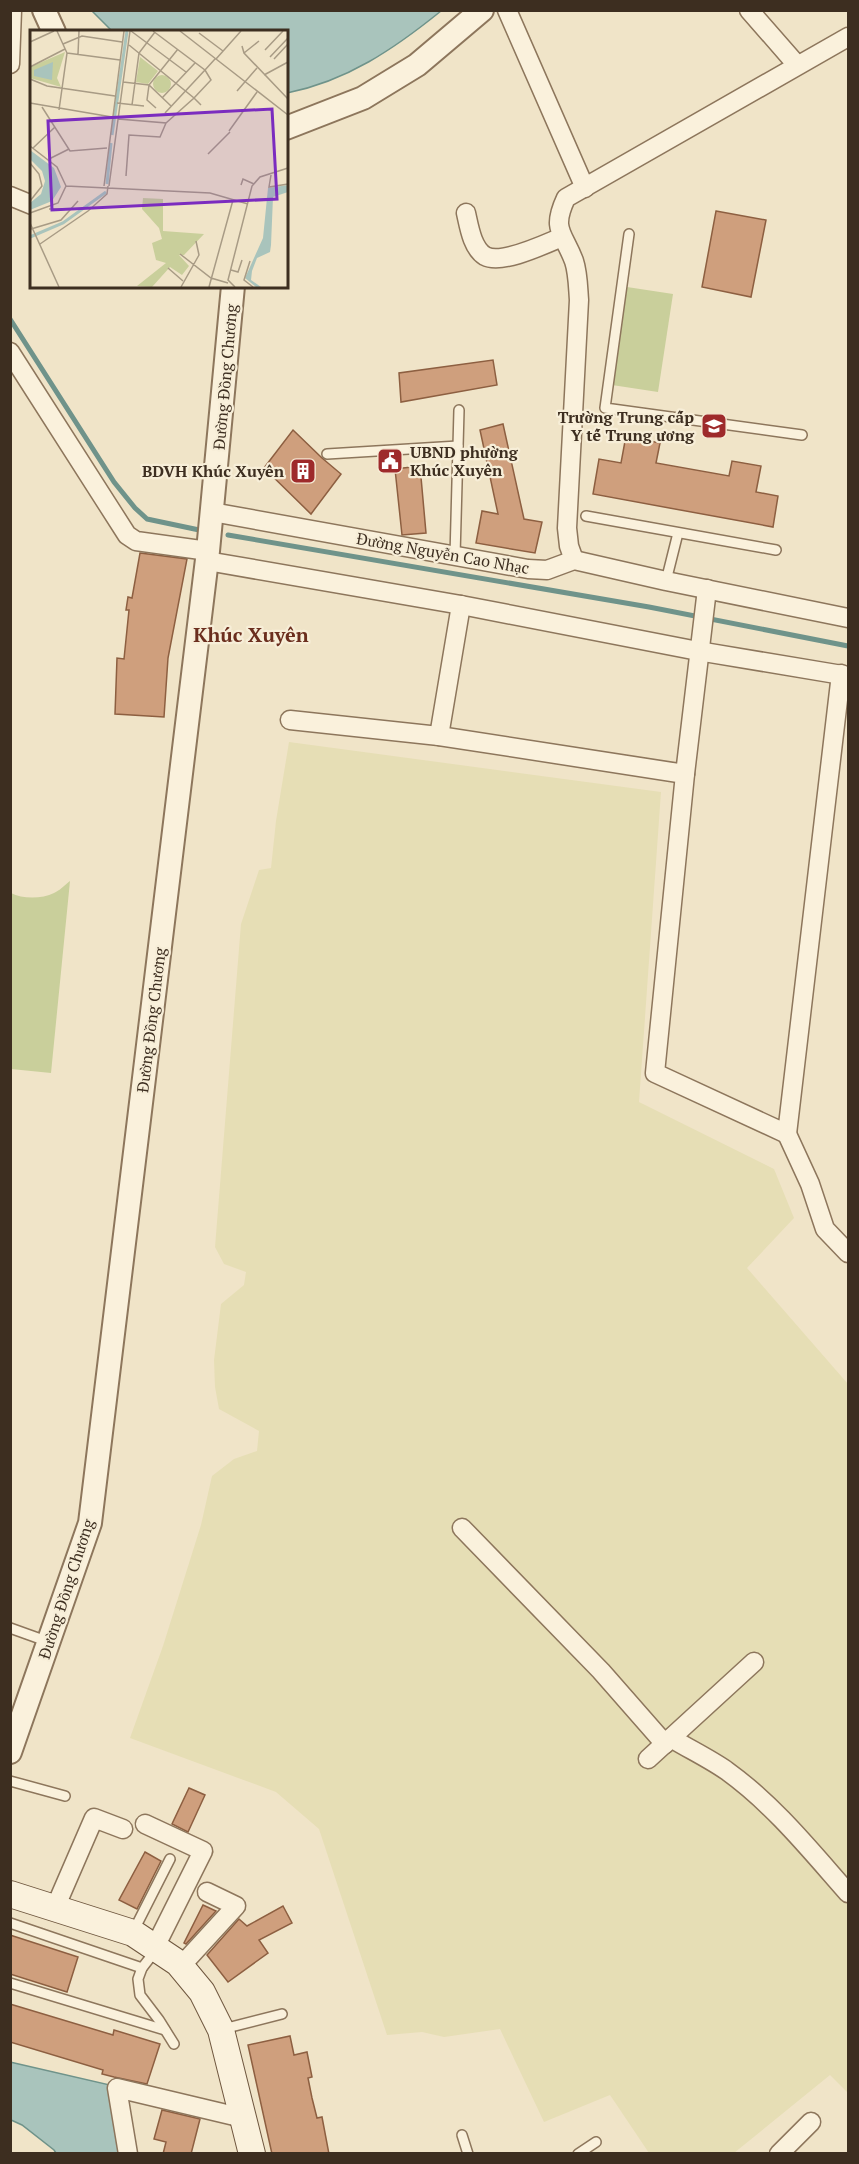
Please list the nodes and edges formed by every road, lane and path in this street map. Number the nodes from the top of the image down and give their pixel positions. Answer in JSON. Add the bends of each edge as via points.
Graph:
{"nodes":[{"id":1,"x":12,"y":10,"type":"edge"},
{"id":2,"x":44,"y":10,"type":"edge"},
{"id":3,"x":482,"y":10,"type":"edge"},
{"id":4,"x":507,"y":10,"type":"edge"},
{"id":5,"x":749,"y":10,"type":"edge"},
{"id":6,"x":53,"y":30,"type":"edge"},
{"id":7,"x":849,"y":37,"type":"edge"},
{"id":8,"x":10,"y":64,"type":"edge"},
{"id":9,"x":797,"y":65,"type":"junction"},
{"id":10,"x":288,"y":127,"type":"edge"},
{"id":11,"x":585,"y":188,"type":"junction"},
{"id":12,"x":10,"y":196,"type":"edge"},
{"id":13,"x":30,"y":204,"type":"edge"},
{"id":14,"x":466,"y":213,"type":"dead end"},
{"id":15,"x":629,"y":234,"type":"dead end"},
{"id":16,"x":562,"y":237,"type":"junction"},
{"id":17,"x":234,"y":288,"type":"edge"},
{"id":18,"x":10,"y":352,"type":"edge"},
{"id":19,"x":459,"y":410,"type":"dead end"},
{"id":20,"x":802,"y":435,"type":"dead end"},
{"id":21,"x":458,"y":446,"type":"junction"},
{"id":22,"x":327,"y":453,"type":"dead end"},
{"id":23,"x":586,"y":516,"type":"dead end"},
{"id":24,"x":678,"y":533,"type":"junction"},
{"id":25,"x":209,"y":539,"type":"junction"},
{"id":26,"x":776,"y":550,"type":"dead end"},
{"id":27,"x":454,"y":556,"type":"junction"},
{"id":28,"x":574,"y":560,"type":"junction"},
{"id":29,"x":666,"y":581,"type":"junction"},
{"id":30,"x":706,"y":596,"type":"junction"},
{"id":31,"x":461,"y":605,"type":"junction"},
{"id":32,"x":849,"y":618,"type":"edge"},
{"id":33,"x":699,"y":643,"type":"junction"},
{"id":34,"x":845,"y":675,"type":"edge"},
{"id":35,"x":290,"y":720,"type":"dead end"},
{"id":36,"x":439,"y":736,"type":"junction"},
{"id":37,"x":685,"y":774,"type":"junction"},
{"id":38,"x":787,"y":1134,"type":"junction"},
{"id":39,"x":849,"y":1253,"type":"edge"},
{"id":40,"x":462,"y":1528,"type":"dead end"},
{"id":41,"x":10,"y":1628,"type":"edge"},
{"id":42,"x":49,"y":1642,"type":"junction"},
{"id":43,"x":754,"y":1662,"type":"dead end"},
{"id":44,"x":668,"y":1741,"type":"junction"},
{"id":45,"x":12,"y":1745,"type":"edge"},
{"id":46,"x":648,"y":1760,"type":"dead end"},
{"id":47,"x":10,"y":1781,"type":"edge"},
{"id":48,"x":65,"y":1796,"type":"dead end"},
{"id":49,"x":145,"y":1824,"type":"dead end"},
{"id":50,"x":123,"y":1829,"type":"dead end"},
{"id":51,"x":170,"y":1859,"type":"dead end"},
{"id":52,"x":207,"y":1892,"type":"dead end"},
{"id":53,"x":849,"y":1893,"type":"edge"},
{"id":54,"x":10,"y":1894,"type":"edge"},
{"id":55,"x":55,"y":1908,"type":"junction"},
{"id":56,"x":10,"y":1923,"type":"edge"},
{"id":57,"x":133,"y":1933,"type":"junction"},
{"id":58,"x":156,"y":1948,"type":"junction"},
{"id":59,"x":181,"y":1966,"type":"junction"},
{"id":60,"x":141,"y":1968,"type":"junction"},
{"id":61,"x":10,"y":1983,"type":"edge"},
{"id":62,"x":282,"y":2014,"type":"dead end"},
{"id":63,"x":165,"y":2030,"type":"junction"},
{"id":64,"x":220,"y":2030,"type":"junction"},
{"id":65,"x":174,"y":2044,"type":"dead end"},
{"id":66,"x":243,"y":2118,"type":"junction"},
{"id":67,"x":811,"y":2122,"type":"dead end"},
{"id":68,"x":462,"y":2134,"type":"dead end"},
{"id":69,"x":596,"y":2142,"type":"dead end"},
{"id":70,"x":128,"y":2154,"type":"edge"},
{"id":71,"x":252,"y":2154,"type":"edge"},
{"id":72,"x":468,"y":2154,"type":"edge"},
{"id":73,"x":578,"y":2154,"type":"edge"},
{"id":74,"x":779,"y":2154,"type":"edge"}],
"edges":[{"from":1,"to":8,"type":"street"},
{"from":2,"to":6,"type":"street"},
{"from":3,"to":10,"type":"street","via":[[417,65],[363,98]]},
{"from":4,"to":11,"type":"street"},
{"from":5,"to":9,"type":"street"},
{"from":7,"to":9,"type":"street"},
{"from":9,"to":11,"type":"street"},
{"from":11,"to":16,"type":"street","via":[[566,198],[562,205],[557,225]]},
{"from":12,"to":13,"type":"street"},
{"from":14,"to":16,"type":"street","via":[[474,240],[485,256],[512,256]]},
{"from":15,"to":20,"type":"lane","via":[[605,408]]},
{"from":16,"to":28,"type":"street","via":[[575,263],[579,300],[567,528]]},
{"from":17,"to":25,"type":"street","name":"Đường Đồng Chương"},
{"from":18,"to":25,"type":"street","via":[[127,535],[136,540]]},
{"from":19,"to":21,"type":"lane"},
{"from":21,"to":22,"type":"lane"},
{"from":21,"to":27,"type":"lane"},
{"from":23,"to":24,"type":"lane"},
{"from":24,"to":26,"type":"lane"},
{"from":24,"to":29,"type":"lane"},
{"from":25,"to":27,"type":"street","name":"Đường Nguyễn Cao Nhạc"},
{"from":25,"to":31,"type":"street"},
{"from":25,"to":42,"type":"street","name":"Đường Đồng Chương","via":[[90,1523]]},
{"from":27,"to":28,"type":"street","name":"Đường Nguyễn Cao Nhạc","via":[[540,571]]},
{"from":28,"to":29,"type":"street"},
{"from":29,"to":30,"type":"street"},
{"from":30,"to":32,"type":"street"},
{"from":30,"to":33,"type":"street"},
{"from":31,"to":33,"type":"street"},
{"from":31,"to":36,"type":"street"},
{"from":33,"to":34,"type":"street"},
{"from":33,"to":37,"type":"street"},
{"from":34,"to":38,"type":"street"},
{"from":35,"to":36,"type":"street"},
{"from":36,"to":37,"type":"street"},
{"from":37,"to":38,"type":"street","via":[[655,1073]]},
{"from":38,"to":39,"type":"street","via":[[825,1229]]},
{"from":40,"to":44,"type":"street"},
{"from":41,"to":42,"type":"lane"},
{"from":42,"to":45,"type":"street","name":"Đường Đồng Chương"},
{"from":43,"to":44,"type":"street"},
{"from":44,"to":46,"type":"street"},
{"from":44,"to":53,"type":"street","via":[[726,1770],[750,1790],[784,1820]]},
{"from":47,"to":48,"type":"lane"},
{"from":49,"to":58,"type":"street","via":[[203,1851]]},
{"from":50,"to":55,"type":"street","via":[[94,1818]]},
{"from":51,"to":57,"type":"lane"},
{"from":52,"to":59,"type":"street","via":[[236,1906]]},
{"from":54,"to":55,"type":"main road"},
{"from":55,"to":57,"type":"main road"},
{"from":56,"to":60,"type":"lane"},
{"from":57,"to":58,"type":"main road"},
{"from":58,"to":59,"type":"main road"},
{"from":58,"to":60,"type":"lane"},
{"from":59,"to":64,"type":"main road","via":[[206,1997]]},
{"from":60,"to":63,"type":"lane","via":[[140,1995]]},
{"from":61,"to":63,"type":"lane"},
{"from":62,"to":64,"type":"lane"},
{"from":63,"to":65,"type":"lane"},
{"from":64,"to":66,"type":"main road"},
{"from":66,"to":70,"type":"street","via":[[117,2088]]},
{"from":66,"to":71,"type":"main road"},
{"from":67,"to":74,"type":"street"},
{"from":68,"to":72,"type":"lane"},
{"from":69,"to":73,"type":"lane"}]}
